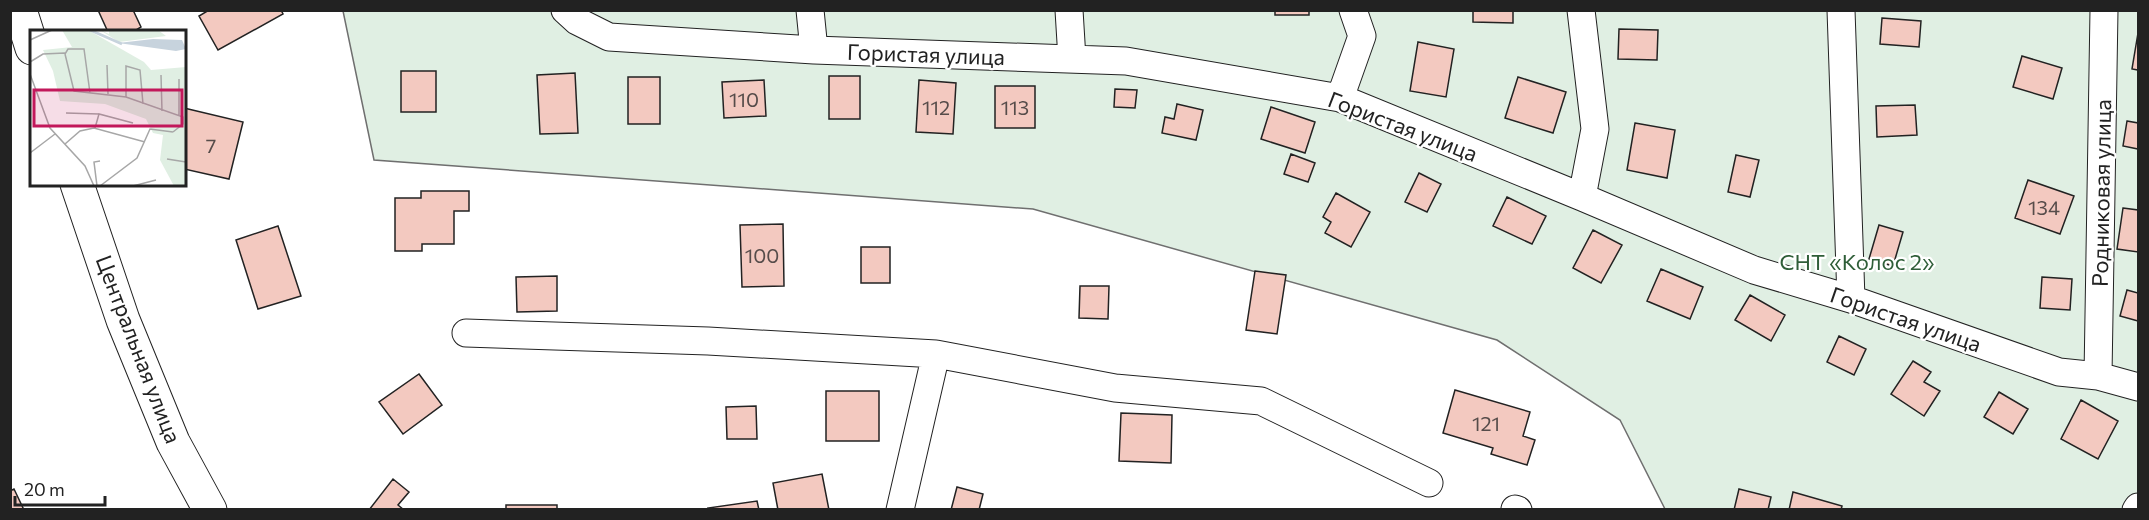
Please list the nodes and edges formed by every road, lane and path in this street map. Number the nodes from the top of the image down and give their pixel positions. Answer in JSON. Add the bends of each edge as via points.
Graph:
{"nodes":[{"id":1,"x":20,"y":10,"type":"edge"},
{"id":2,"x":565,"y":10,"type":"edge"},
{"id":3,"x":810,"y":10,"type":"edge"},
{"id":4,"x":1069,"y":10,"type":"edge"},
{"id":5,"x":1353,"y":10,"type":"edge"},
{"id":6,"x":1581,"y":10,"type":"edge"},
{"id":7,"x":1841,"y":10,"type":"edge"},
{"id":8,"x":2104,"y":10,"type":"edge"},
{"id":9,"x":30,"y":42,"type":"edge"},
{"id":10,"x":814,"y":50,"type":"junction"},
{"id":11,"x":1071,"y":59,"type":"junction"},
{"id":12,"x":1340,"y":98,"type":"junction"},
{"id":13,"x":78,"y":186,"type":"edge"},
{"id":14,"x":1582,"y":196,"type":"junction"},
{"id":15,"x":1851,"y":299,"type":"junction"},
{"id":16,"x":466,"y":333,"type":"dead end"},
{"id":17,"x":936,"y":354,"type":"junction"},
{"id":18,"x":2098,"y":376,"type":"junction"},
{"id":19,"x":2139,"y":387,"type":"edge"},
{"id":20,"x":1429,"y":483,"type":"dead end"},
{"id":21,"x":210,"y":510,"type":"edge"},
{"id":22,"x":900,"y":510,"type":"edge"}],
"edges":[{"from":1,"to":9,"type":"street"},
{"from":2,"to":10,"type":"street","name":"Гористая улица","via":[[577,21],[609,37]]},
{"from":3,"to":10,"type":"street"},
{"from":4,"to":11,"type":"street"},
{"from":5,"to":12,"type":"street","via":[[1362,36]]},
{"from":6,"to":14,"type":"street","via":[[1595,129]]},
{"from":7,"to":15,"type":"street"},
{"from":8,"to":18,"type":"street","name":"Родниковая улица"},
{"from":10,"to":11,"type":"street","name":"Гористая улица"},
{"from":11,"to":12,"type":"street","name":"Гористая улица","via":[[1126,61]]},
{"from":12,"to":14,"type":"street","name":"Гористая улица"},
{"from":13,"to":21,"type":"street","name":"Центральная улица","via":[[123,320],[173,442]]},
{"from":14,"to":15,"type":"street","name":"Гористая улица","via":[[1754,270]]},
{"from":15,"to":18,"type":"street","name":"Гористая улица","via":[[2059,372]]},
{"from":16,"to":17,"type":"street","via":[[708,340]]},
{"from":17,"to":20,"type":"street","via":[[1115,388],[1261,401]]},
{"from":17,"to":22,"type":"street"},
{"from":18,"to":19,"type":"street","name":"Гористая улица"}]}
